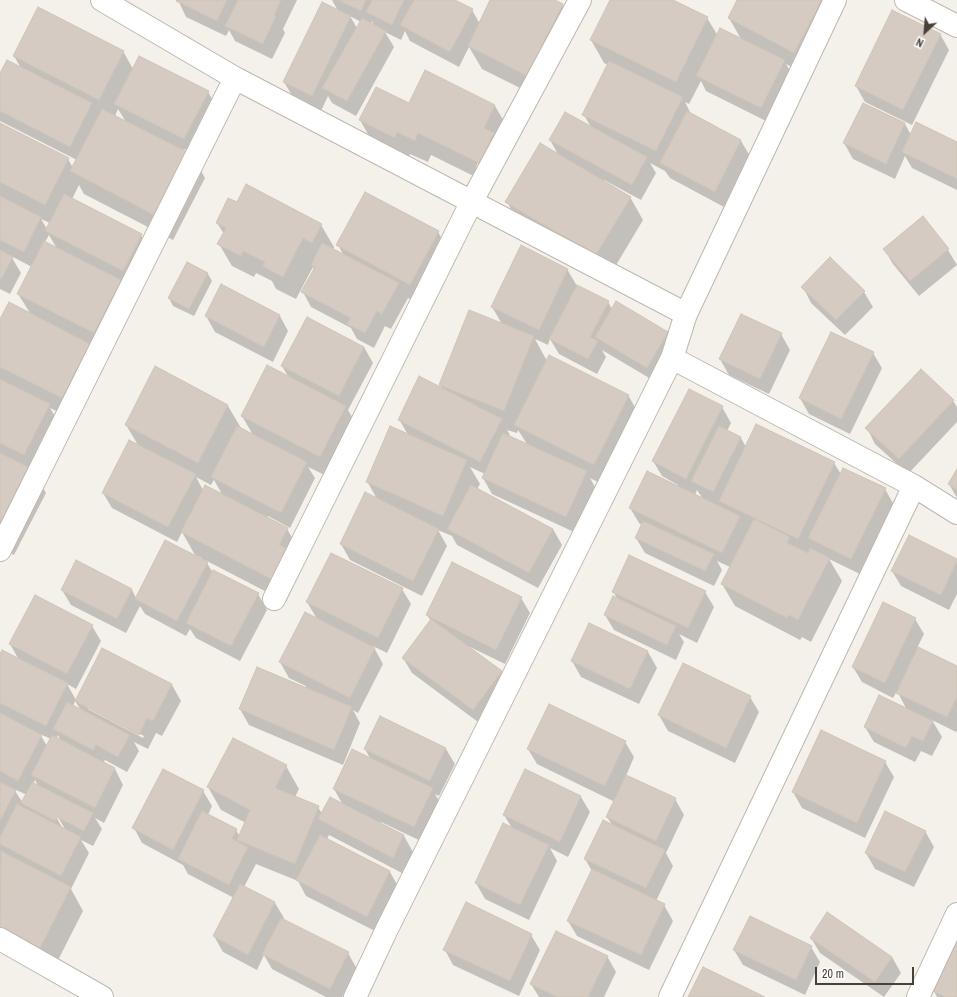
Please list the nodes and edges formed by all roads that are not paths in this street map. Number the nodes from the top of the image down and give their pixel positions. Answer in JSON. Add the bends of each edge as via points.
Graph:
{"nodes":[{"id":1,"x":102,"y":0,"type":"edge"},
{"id":2,"x":580,"y":0,"type":"edge"},
{"id":3,"x":835,"y":0,"type":"edge"},
{"id":4,"x":906,"y":0,"type":"edge"},
{"id":5,"x":957,"y":26,"type":"edge"},
{"id":6,"x":236,"y":78,"type":"junction"},
{"id":7,"x":472,"y":201,"type":"junction"},
{"id":8,"x":686,"y":314,"type":"junction"},
{"id":9,"x":672,"y":358,"type":"junction"},
{"id":10,"x":914,"y":486,"type":"junction"},
{"id":11,"x":957,"y":513,"type":"edge"},
{"id":12,"x":0,"y":550,"type":"edge"},
{"id":13,"x":274,"y":599,"type":"dead end"},
{"id":14,"x":957,"y":914,"type":"edge"},
{"id":15,"x":0,"y":939,"type":"edge"},
{"id":16,"x":94,"y":995,"type":"edge"},
{"id":17,"x":355,"y":997,"type":"edge"},
{"id":18,"x":670,"y":997,"type":"edge"},
{"id":19,"x":918,"y":997,"type":"edge"}],
"edges":[{"from":1,"to":6,"type":"street"},
{"from":2,"to":7,"type":"street"},
{"from":3,"to":8,"type":"street"},
{"from":4,"to":5,"type":"street"},
{"from":6,"to":7,"type":"street"},
{"from":6,"to":12,"type":"street"},
{"from":7,"to":8,"type":"street"},
{"from":7,"to":13,"type":"street"},
{"from":8,"to":9,"type":"street"},
{"from":9,"to":10,"type":"street"},
{"from":9,"to":17,"type":"street"},
{"from":10,"to":11,"type":"street"},
{"from":10,"to":18,"type":"street"},
{"from":14,"to":19,"type":"street"},
{"from":15,"to":16,"type":"street"}]}
